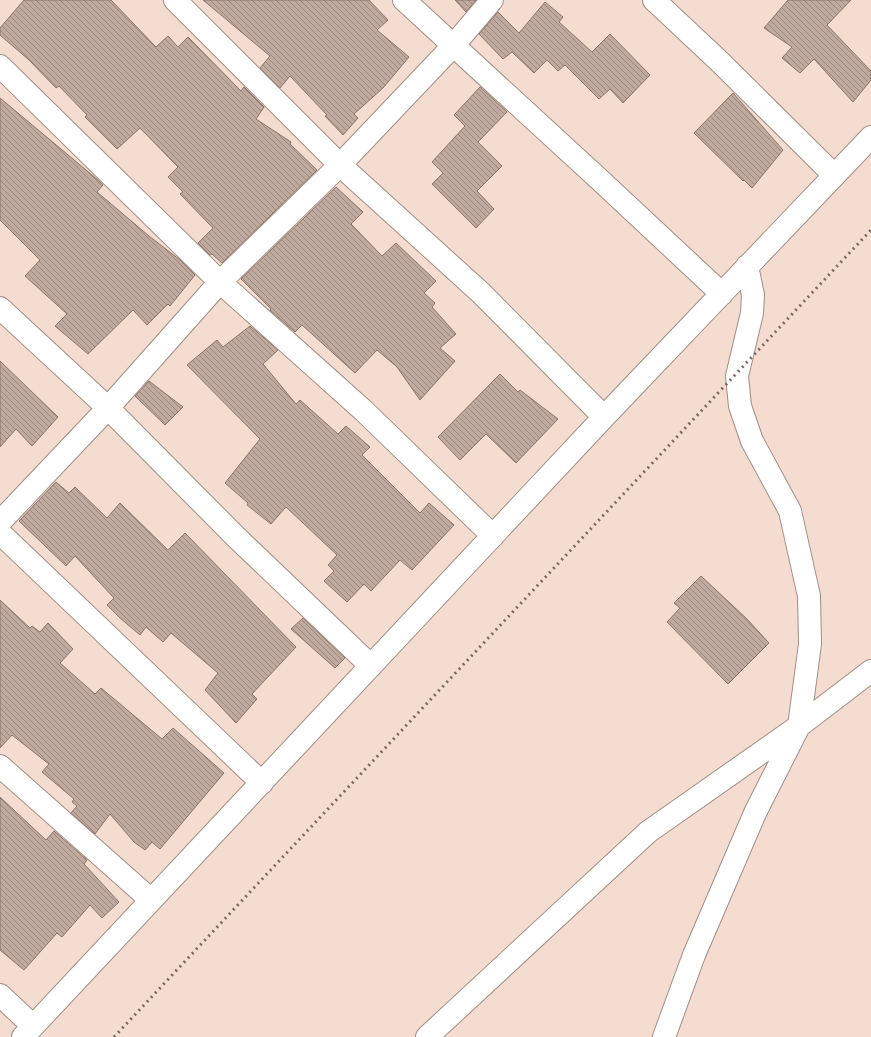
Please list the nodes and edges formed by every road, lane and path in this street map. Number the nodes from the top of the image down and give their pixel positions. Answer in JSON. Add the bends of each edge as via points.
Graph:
{"nodes":[{"id":1,"x":175,"y":0,"type":"edge"},
{"id":2,"x":404,"y":0,"type":"edge"},
{"id":3,"x":492,"y":0,"type":"edge"},
{"id":4,"x":654,"y":0,"type":"edge"},
{"id":5,"x":452,"y":46,"type":"junction"},
{"id":6,"x":0,"y":66,"type":"edge"},
{"id":7,"x":871,"y":137,"type":"edge"},
{"id":8,"x":340,"y":165,"type":"junction"},
{"id":9,"x":834,"y":175,"type":"junction"},
{"id":10,"x":747,"y":266,"type":"junction"},
{"id":11,"x":220,"y":282,"type":"junction"},
{"id":12,"x":722,"y":294,"type":"junction"},
{"id":13,"x":0,"y":308,"type":"edge"},
{"id":14,"x":108,"y":408,"type":"junction"},
{"id":15,"x":604,"y":417,"type":"junction"},
{"id":16,"x":0,"y":522,"type":"edge"},
{"id":17,"x":0,"y":533,"type":"edge"},
{"id":18,"x":493,"y":536,"type":"junction"},
{"id":19,"x":371,"y":666,"type":"junction"},
{"id":20,"x":871,"y":671,"type":"edge"},
{"id":21,"x":799,"y":726,"type":"junction"},
{"id":22,"x":0,"y":766,"type":"edge"},
{"id":23,"x":262,"y":783,"type":"junction"},
{"id":24,"x":151,"y":900,"type":"junction"},
{"id":25,"x":0,"y":995,"type":"edge"},
{"id":26,"x":28,"y":1032,"type":"edge"},
{"id":27,"x":427,"y":1037,"type":"edge"},
{"id":28,"x":664,"y":1037,"type":"edge"}],
"edges":[{"from":1,"to":8,"type":"street"},
{"from":2,"to":5,"type":"street"},
{"from":3,"to":5,"type":"street"},
{"from":4,"to":9,"type":"street"},
{"from":5,"to":8,"type":"street"},
{"from":5,"to":12,"type":"street"},
{"from":6,"to":11,"type":"street"},
{"from":7,"to":9,"type":"street"},
{"from":8,"to":11,"type":"street"},
{"from":8,"to":15,"type":"street","via":[[481,293]]},
{"from":9,"to":10,"type":"street"},
{"from":10,"to":12,"type":"street"},
{"from":10,"to":21,"type":"street","via":[[753,295],[752,313],[737,376],[740,406],[752,440],[790,511],[809,596],[810,644]]},
{"from":11,"to":14,"type":"street"},
{"from":11,"to":18,"type":"street","via":[[364,411]]},
{"from":12,"to":15,"type":"street"},
{"from":13,"to":14,"type":"street"},
{"from":14,"to":16,"type":"street"},
{"from":14,"to":19,"type":"street","via":[[236,537]]},
{"from":15,"to":18,"type":"street"},
{"from":17,"to":23,"type":"street"},
{"from":18,"to":19,"type":"street"},
{"from":19,"to":23,"type":"street"},
{"from":20,"to":21,"type":"street"},
{"from":21,"to":27,"type":"street","via":[[648,832]]},
{"from":21,"to":28,"type":"street","via":[[755,813],[700,940]]},
{"from":22,"to":24,"type":"street"},
{"from":23,"to":24,"type":"street"},
{"from":24,"to":26,"type":"street"},
{"from":25,"to":26,"type":"street"}]}
